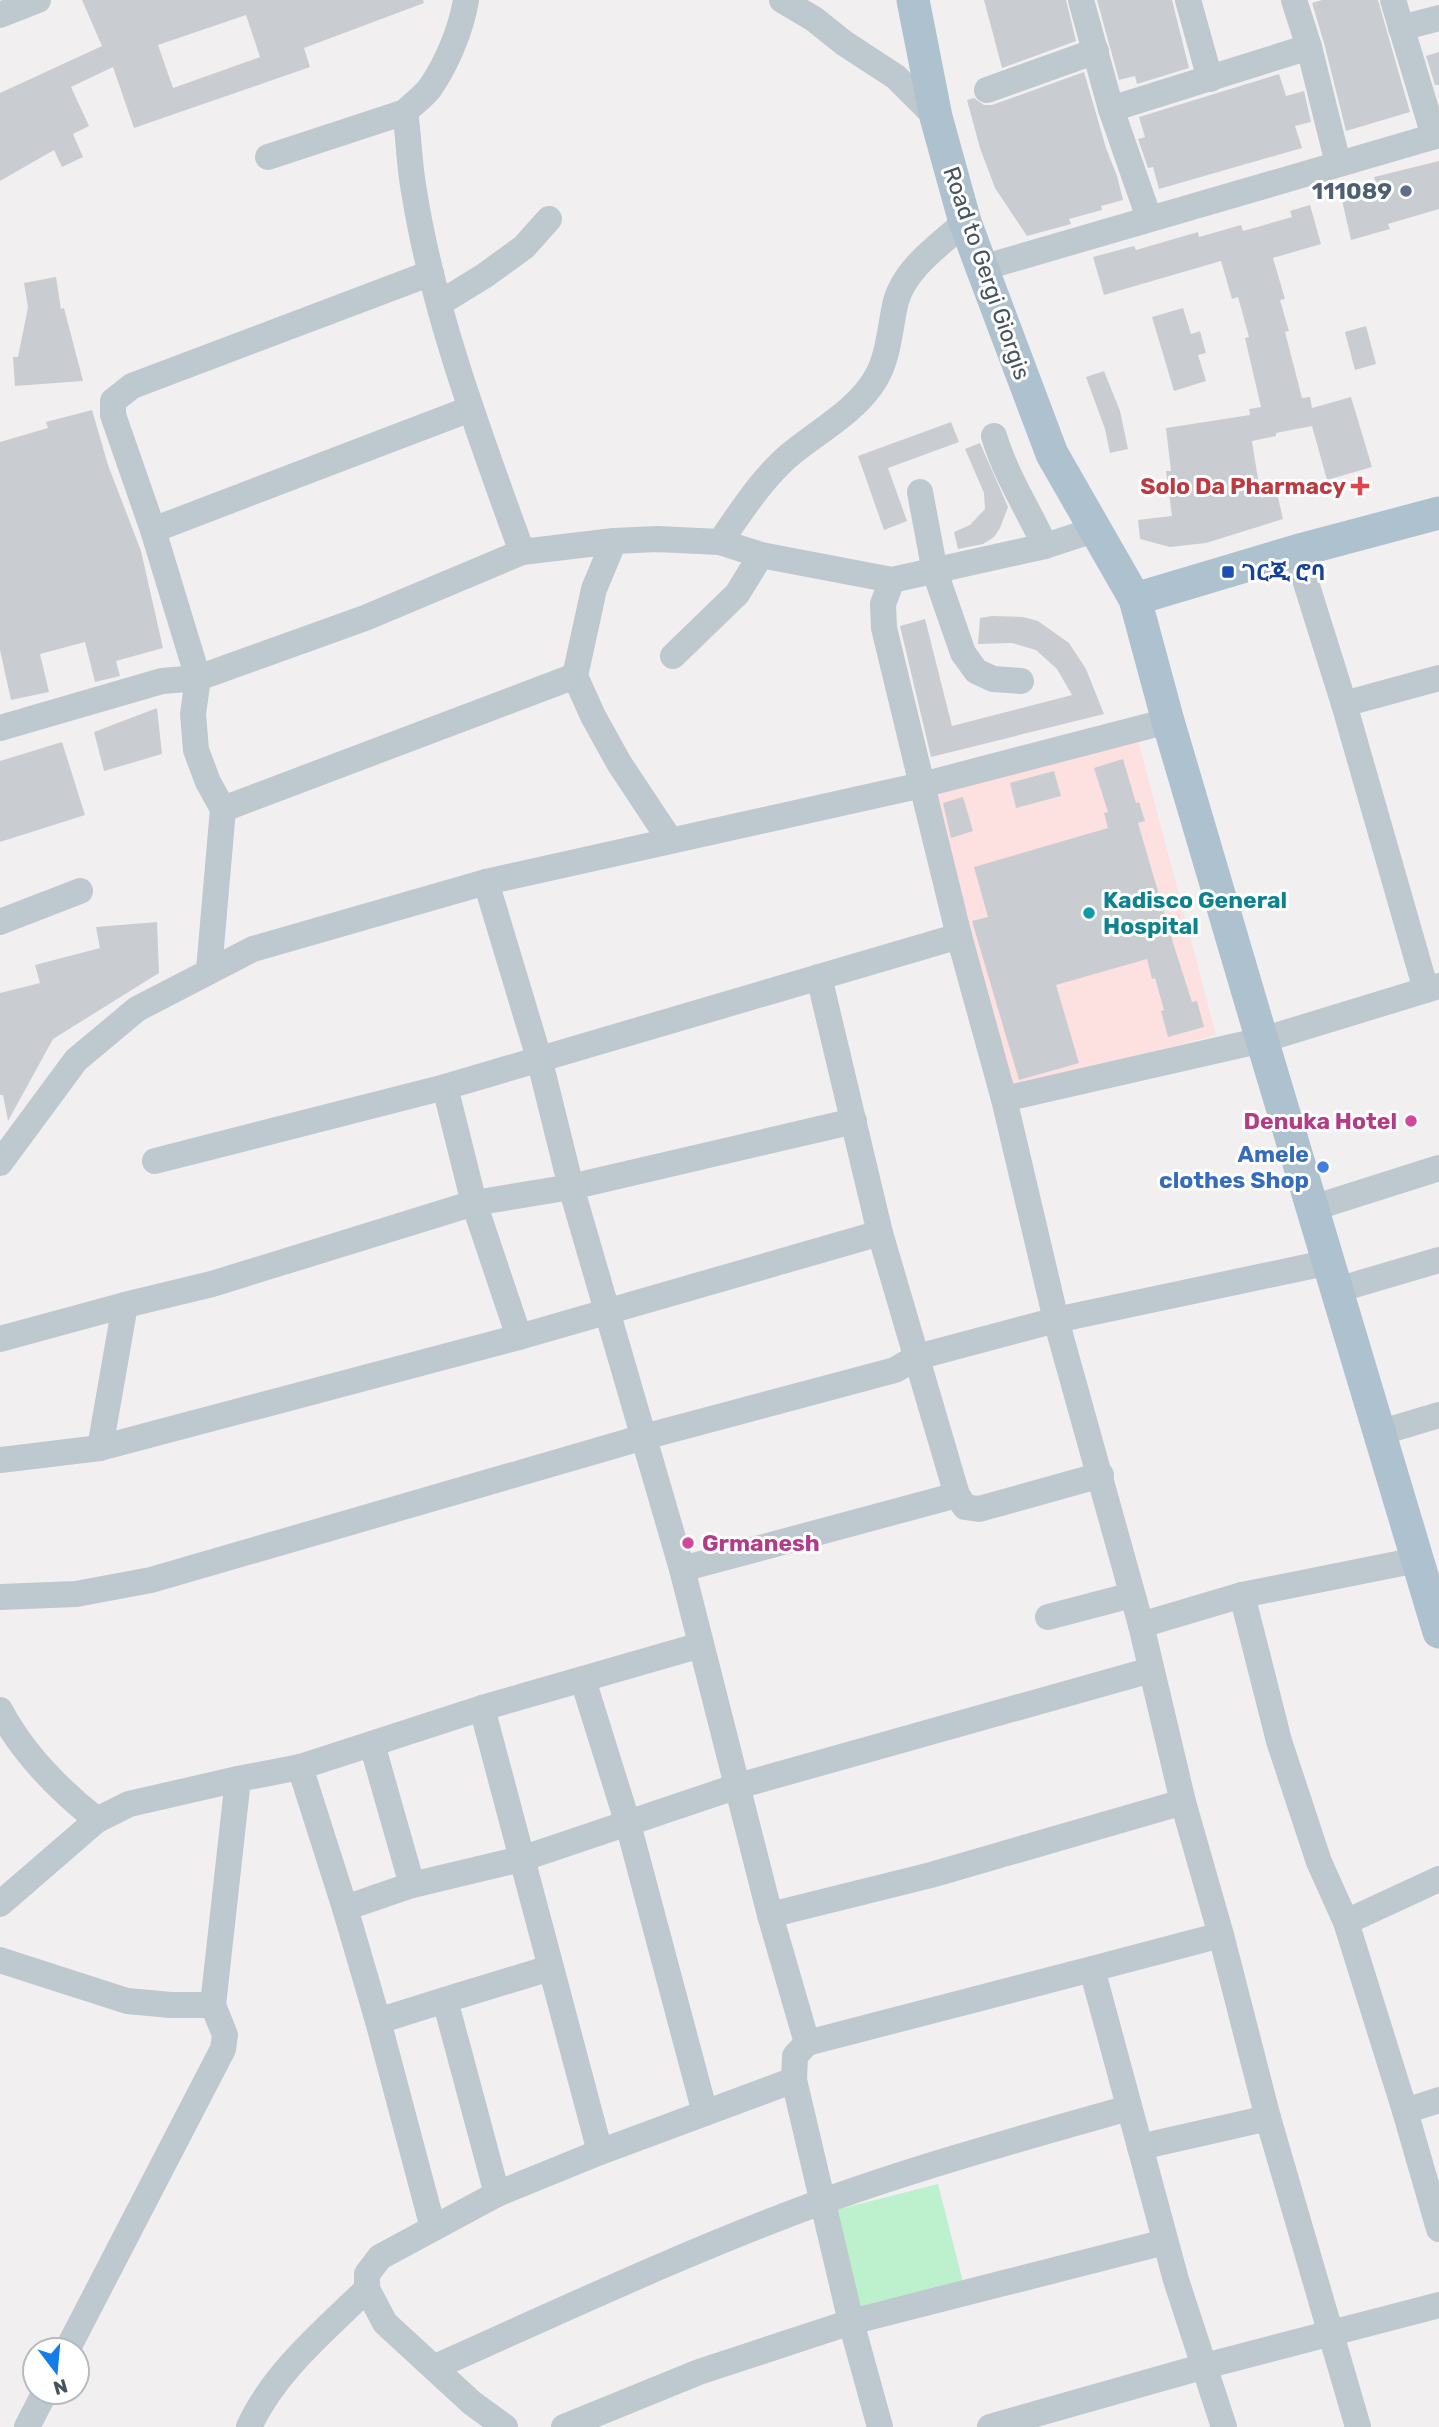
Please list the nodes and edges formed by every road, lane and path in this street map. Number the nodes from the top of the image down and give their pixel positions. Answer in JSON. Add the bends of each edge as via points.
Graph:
{"nodes":[{"id":1,"x":38,"y":0,"type":"edge"},
{"id":2,"x":466,"y":0,"type":"edge"},
{"id":3,"x":782,"y":0,"type":"edge"},
{"id":4,"x":913,"y":0,"type":"edge"},
{"id":5,"x":1081,"y":0,"type":"edge"},
{"id":6,"x":1188,"y":0,"type":"edge"},
{"id":7,"x":1294,"y":0,"type":"edge"},
{"id":8,"x":1393,"y":0,"type":"edge"},
{"id":9,"x":0,"y":15,"type":"edge"},
{"id":10,"x":1439,"y":18,"type":"edge"},
{"id":11,"x":1401,"y":28,"type":"junction"},
{"id":12,"x":1308,"y":47,"type":"junction"},
{"id":13,"x":1096,"y":51,"type":"junction"},
{"id":14,"x":1210,"y":79,"type":"junction"},
{"id":15,"x":987,"y":90,"type":"dead end"},
{"id":16,"x":1111,"y":109,"type":"junction"},
{"id":17,"x":405,"y":112,"type":"junction"},
{"id":18,"x":936,"y":117,"type":"junction"},
{"id":19,"x":1436,"y":135,"type":"edge"},
{"id":20,"x":268,"y":157,"type":"dead end"},
{"id":21,"x":1339,"y":163,"type":"junction"},
{"id":22,"x":1149,"y":218,"type":"junction"},
{"id":23,"x":549,"y":219,"type":"dead end"},
{"id":24,"x":965,"y":222,"type":"junction"},
{"id":25,"x":982,"y":268,"type":"junction"},
{"id":26,"x":431,"y":273,"type":"junction"},
{"id":27,"x":440,"y":303,"type":"junction"},
{"id":28,"x":470,"y":408,"type":"junction"},
{"id":29,"x":994,"y":436,"type":"dead end"},
{"id":30,"x":920,"y":492,"type":"dead end"},
{"id":31,"x":1439,"y":513,"type":"edge"},
{"id":32,"x":153,"y":530,"type":"junction"},
{"id":33,"x":1094,"y":530,"type":"junction"},
{"id":34,"x":614,"y":541,"type":"junction"},
{"id":35,"x":720,"y":542,"type":"junction"},
{"id":36,"x":1045,"y":546,"type":"junction"},
{"id":37,"x":1296,"y":551,"type":"junction"},
{"id":38,"x":522,"y":552,"type":"junction"},
{"id":39,"x":761,"y":555,"type":"junction"},
{"id":40,"x":935,"y":572,"type":"junction"},
{"id":41,"x":892,"y":580,"type":"junction"},
{"id":42,"x":1135,"y":599,"type":"junction"},
{"id":43,"x":673,"y":656,"type":"dead end"},
{"id":44,"x":575,"y":676,"type":"junction"},
{"id":45,"x":198,"y":678,"type":"junction"},
{"id":46,"x":1439,"y":678,"type":"edge"},
{"id":47,"x":1021,"y":681,"type":"dead end"},
{"id":48,"x":1344,"y":704,"type":"junction"},
{"id":49,"x":1168,"y":721,"type":"junction"},
{"id":50,"x":0,"y":728,"type":"edge"},
{"id":51,"x":922,"y":785,"type":"junction"},
{"id":52,"x":223,"y":809,"type":"junction"},
{"id":53,"x":670,"y":840,"type":"junction"},
{"id":54,"x":486,"y":882,"type":"junction"},
{"id":55,"x":80,"y":891,"type":"dead end"},
{"id":56,"x":0,"y":922,"type":"edge"},
{"id":57,"x":959,"y":936,"type":"junction"},
{"id":58,"x":209,"y":970,"type":"junction"},
{"id":59,"x":819,"y":977,"type":"junction"},
{"id":60,"x":1432,"y":988,"type":"edge"},
{"id":61,"x":1262,"y":1040,"type":"junction"},
{"id":62,"x":539,"y":1059,"type":"junction"},
{"id":63,"x":445,"y":1087,"type":"junction"},
{"id":64,"x":1004,"y":1099,"type":"junction"},
{"id":65,"x":854,"y":1121,"type":"junction"},
{"id":66,"x":155,"y":1161,"type":"dead end"},
{"id":67,"x":0,"y":1164,"type":"edge"},
{"id":68,"x":1439,"y":1168,"type":"edge"},
{"id":69,"x":572,"y":1187,"type":"junction"},
{"id":70,"x":474,"y":1203,"type":"junction"},
{"id":71,"x":1313,"y":1208,"type":"junction"},
{"id":72,"x":880,"y":1233,"type":"junction"},
{"id":73,"x":1439,"y":1260,"type":"edge"},
{"id":74,"x":1334,"y":1276,"type":"junction"},
{"id":75,"x":125,"y":1305,"type":"junction"},
{"id":76,"x":608,"y":1310,"type":"junction"},
{"id":77,"x":1056,"y":1320,"type":"junction"},
{"id":78,"x":519,"y":1336,"type":"junction"},
{"id":79,"x":0,"y":1339,"type":"edge"},
{"id":80,"x":917,"y":1357,"type":"junction"},
{"id":81,"x":1439,"y":1416,"type":"edge"},
{"id":82,"x":1379,"y":1433,"type":"junction"},
{"id":83,"x":644,"y":1437,"type":"junction"},
{"id":84,"x":100,"y":1448,"type":"junction"},
{"id":85,"x":0,"y":1460,"type":"edge"},
{"id":86,"x":1101,"y":1475,"type":"junction"},
{"id":87,"x":957,"y":1495,"type":"junction"},
{"id":88,"x":1416,"y":1560,"type":"junction"},
{"id":89,"x":682,"y":1569,"type":"junction"},
{"id":90,"x":1132,"y":1595,"type":"junction"},
{"id":91,"x":1242,"y":1595,"type":"junction"},
{"id":92,"x":0,"y":1597,"type":"edge"},
{"id":93,"x":1048,"y":1617,"type":"dead end"},
{"id":94,"x":1141,"y":1625,"type":"junction"},
{"id":95,"x":1439,"y":1632,"type":"edge"},
{"id":96,"x":701,"y":1645,"type":"junction"},
{"id":97,"x":1151,"y":1670,"type":"junction"},
{"id":98,"x":583,"y":1681,"type":"junction"},
{"id":99,"x":482,"y":1708,"type":"junction"},
{"id":100,"x":0,"y":1710,"type":"edge"},
{"id":101,"x":372,"y":1744,"type":"junction"},
{"id":102,"x":300,"y":1767,"type":"junction"},
{"id":103,"x":238,"y":1779,"type":"junction"},
{"id":104,"x":738,"y":1786,"type":"junction"},
{"id":105,"x":1183,"y":1802,"type":"junction"},
{"id":106,"x":97,"y":1819,"type":"junction"},
{"id":107,"x":628,"y":1824,"type":"junction"},
{"id":108,"x":521,"y":1859,"type":"junction"},
{"id":109,"x":1439,"y":1880,"type":"edge"},
{"id":110,"x":412,"y":1885,"type":"junction"},
{"id":111,"x":0,"y":1904,"type":"edge"},
{"id":112,"x":345,"y":1908,"type":"junction"},
{"id":113,"x":770,"y":1915,"type":"junction"},
{"id":114,"x":1346,"y":1922,"type":"junction"},
{"id":115,"x":1221,"y":1935,"type":"junction"},
{"id":116,"x":0,"y":1961,"type":"edge"},
{"id":117,"x":550,"y":1968,"type":"junction"},
{"id":118,"x":1092,"y":1969,"type":"junction"},
{"id":119,"x":445,"y":2000,"type":"junction"},
{"id":120,"x":213,"y":2005,"type":"junction"},
{"id":121,"x":377,"y":2021,"type":"junction"},
{"id":122,"x":807,"y":2043,"type":"junction"},
{"id":123,"x":794,"y":2080,"type":"junction"},
{"id":124,"x":1439,"y":2100,"type":"edge"},
{"id":125,"x":1128,"y":2108,"type":"junction"},
{"id":126,"x":1405,"y":2111,"type":"junction"},
{"id":127,"x":705,"y":2113,"type":"junction"},
{"id":128,"x":1268,"y":2118,"type":"junction"},
{"id":129,"x":1140,"y":2147,"type":"junction"},
{"id":130,"x":600,"y":2152,"type":"junction"},
{"id":131,"x":497,"y":2194,"type":"junction"},
{"id":132,"x":824,"y":2201,"type":"junction"},
{"id":133,"x":433,"y":2228,"type":"junction"},
{"id":134,"x":1439,"y":2229,"type":"edge"},
{"id":135,"x":1165,"y":2242,"type":"junction"},
{"id":136,"x":366,"y":2289,"type":"junction"},
{"id":137,"x":1439,"y":2305,"type":"edge"},
{"id":138,"x":851,"y":2322,"type":"junction"},
{"id":139,"x":1333,"y":2334,"type":"junction"},
{"id":140,"x":74,"y":2336,"type":"edge"},
{"id":141,"x":1205,"y":2366,"type":"junction"},
{"id":142,"x":435,"y":2367,"type":"junction"},
{"id":143,"x":38,"y":2406,"type":"edge"},
{"id":144,"x":27,"y":2427,"type":"edge"},
{"id":145,"x":249,"y":2427,"type":"edge"},
{"id":146,"x":505,"y":2427,"type":"edge"},
{"id":147,"x":564,"y":2427,"type":"edge"},
{"id":148,"x":880,"y":2427,"type":"edge"},
{"id":149,"x":990,"y":2427,"type":"edge"},
{"id":150,"x":1224,"y":2427,"type":"edge"},
{"id":151,"x":1358,"y":2427,"type":"edge"}],
"edges":[{"from":1,"to":9,"type":"street"},
{"from":2,"to":17,"type":"street","via":[[463,18],[429,90]]},
{"from":3,"to":18,"type":"street","name":"Road to Gergi Giorgis","via":[[896,77]]},
{"from":4,"to":18,"type":"main road"},
{"from":5,"to":13,"type":"street"},
{"from":6,"to":14,"type":"street"},
{"from":7,"to":12,"type":"street"},
{"from":8,"to":11,"type":"street"},
{"from":10,"to":11,"type":"street"},
{"from":11,"to":19,"type":"street"},
{"from":12,"to":14,"type":"street"},
{"from":12,"to":21,"type":"street"},
{"from":13,"to":15,"type":"street"},
{"from":13,"to":16,"type":"street"},
{"from":14,"to":16,"type":"street"},
{"from":16,"to":22,"type":"street"},
{"from":17,"to":20,"type":"street"},
{"from":17,"to":26,"type":"street","via":[[413,190]]},
{"from":18,"to":24,"type":"main road","name":"Road to Gergi Giorgis"},
{"from":19,"to":21,"type":"street"},
{"from":21,"to":22,"type":"street"},
{"from":22,"to":25,"type":"street"},
{"from":23,"to":27,"type":"street","via":[[524,247]]},
{"from":24,"to":25,"type":"main road","name":"Road to Gergi Giorgis"},
{"from":24,"to":35,"type":"street","via":[[906,279],[877,377],[856,404],[810,438],[759,486]]},
{"from":25,"to":33,"type":"main road","name":"Road to Gergi Giorgis","via":[[1052,454]]},
{"from":26,"to":27,"type":"street"},
{"from":26,"to":32,"type":"street","via":[[132,386],[113,401],[113,415]]},
{"from":27,"to":28,"type":"street"},
{"from":28,"to":32,"type":"street"},
{"from":28,"to":38,"type":"street"},
{"from":29,"to":36,"type":"street","via":[[1009,477]]},
{"from":30,"to":40,"type":"street"},
{"from":31,"to":37,"type":"main road"},
{"from":32,"to":45,"type":"street"},
{"from":33,"to":36,"type":"street"},
{"from":33,"to":42,"type":"main road","name":"Road to Gergi Giorgis"},
{"from":34,"to":35,"type":"street"},
{"from":34,"to":38,"type":"street"},
{"from":34,"to":44,"type":"street","via":[[594,589]]},
{"from":35,"to":39,"type":"street"},
{"from":36,"to":40,"type":"street"},
{"from":37,"to":42,"type":"main road"},
{"from":37,"to":48,"type":"street"},
{"from":38,"to":45,"type":"street","via":[[365,618]]},
{"from":39,"to":41,"type":"street"},
{"from":39,"to":43,"type":"street","via":[[737,594]]},
{"from":40,"to":41,"type":"street"},
{"from":40,"to":47,"type":"street","via":[[963,653],[976,671],[993,679]]},
{"from":41,"to":51,"type":"street","via":[[883,604],[884,628]]},
{"from":42,"to":49,"type":"main road","name":"Road to Gergi Giorgis"},
{"from":44,"to":52,"type":"street"},
{"from":44,"to":53,"type":"street","via":[[619,763]]},
{"from":45,"to":50,"type":"street","via":[[162,681]]},
{"from":45,"to":52,"type":"street","via":[[193,714],[196,750]]},
{"from":46,"to":48,"type":"street"},
{"from":48,"to":60,"type":"street"},
{"from":49,"to":51,"type":"street"},
{"from":49,"to":61,"type":"main road","name":"Road to Gergi Giorgis"},
{"from":51,"to":53,"type":"street"},
{"from":51,"to":57,"type":"street"},
{"from":52,"to":58,"type":"street"},
{"from":53,"to":54,"type":"street"},
{"from":54,"to":58,"type":"street","via":[[253,949]]},
{"from":54,"to":62,"type":"street"},
{"from":55,"to":56,"type":"street"},
{"from":57,"to":59,"type":"street"},
{"from":57,"to":64,"type":"street"},
{"from":58,"to":67,"type":"street","via":[[137,1009],[76,1060]]},
{"from":59,"to":62,"type":"street"},
{"from":59,"to":65,"type":"street"},
{"from":60,"to":61,"type":"street"},
{"from":61,"to":64,"type":"street"},
{"from":61,"to":71,"type":"main road","name":"Road to Gergi Giorgis"},
{"from":62,"to":63,"type":"street"},
{"from":62,"to":69,"type":"street"},
{"from":63,"to":66,"type":"street"},
{"from":63,"to":70,"type":"street"},
{"from":64,"to":77,"type":"street"},
{"from":65,"to":69,"type":"street"},
{"from":65,"to":72,"type":"street"},
{"from":68,"to":71,"type":"street"},
{"from":69,"to":70,"type":"street"},
{"from":69,"to":76,"type":"street"},
{"from":70,"to":75,"type":"street","via":[[212,1284]]},
{"from":70,"to":78,"type":"street"},
{"from":71,"to":74,"type":"main road","name":"Road to Gergi Giorgis"},
{"from":72,"to":76,"type":"street"},
{"from":72,"to":80,"type":"street"},
{"from":73,"to":74,"type":"street"},
{"from":74,"to":77,"type":"street"},
{"from":74,"to":82,"type":"main road","name":"Road to Gergi Giorgis"},
{"from":75,"to":79,"type":"street"},
{"from":75,"to":84,"type":"street"},
{"from":76,"to":78,"type":"street"},
{"from":76,"to":83,"type":"street"},
{"from":77,"to":80,"type":"street"},
{"from":77,"to":86,"type":"street"},
{"from":78,"to":84,"type":"street"},
{"from":80,"to":83,"type":"street","via":[[895,1370]]},
{"from":80,"to":87,"type":"street"},
{"from":81,"to":82,"type":"street"},
{"from":82,"to":88,"type":"main road","name":"Road to Gergi Giorgis"},
{"from":83,"to":89,"type":"street"},
{"from":83,"to":92,"type":"street","via":[[151,1580],[76,1594]]},
{"from":84,"to":85,"type":"street"},
{"from":86,"to":87,"type":"street","via":[[979,1509],[965,1507]]},
{"from":86,"to":90,"type":"street"},
{"from":87,"to":89,"type":"street"},
{"from":88,"to":91,"type":"street"},
{"from":88,"to":95,"type":"main road","name":"Road to Gergi Giorgis"},
{"from":89,"to":96,"type":"street"},
{"from":90,"to":93,"type":"street"},
{"from":90,"to":94,"type":"street"},
{"from":91,"to":94,"type":"street"},
{"from":91,"to":114,"type":"street","via":[[1279,1741],[1319,1862]]},
{"from":94,"to":97,"type":"street"},
{"from":96,"to":98,"type":"street"},
{"from":96,"to":104,"type":"street"},
{"from":97,"to":104,"type":"street"},
{"from":97,"to":105,"type":"street"},
{"from":98,"to":99,"type":"street"},
{"from":98,"to":107,"type":"street"},
{"from":99,"to":101,"type":"street"},
{"from":99,"to":108,"type":"street"},
{"from":100,"to":106,"type":"street","via":[[14,1736],[56,1784]]},
{"from":101,"to":102,"type":"street"},
{"from":101,"to":110,"type":"street"},
{"from":102,"to":103,"type":"street"},
{"from":102,"to":112,"type":"street"},
{"from":103,"to":106,"type":"street","via":[[129,1804]]},
{"from":103,"to":120,"type":"street"},
{"from":104,"to":107,"type":"street"},
{"from":104,"to":113,"type":"street"},
{"from":105,"to":113,"type":"street","via":[[931,1875]]},
{"from":105,"to":115,"type":"street"},
{"from":106,"to":111,"type":"street"},
{"from":107,"to":108,"type":"street"},
{"from":107,"to":127,"type":"street"},
{"from":108,"to":110,"type":"street"},
{"from":108,"to":117,"type":"street"},
{"from":109,"to":114,"type":"street"},
{"from":110,"to":112,"type":"street"},
{"from":112,"to":121,"type":"street"},
{"from":113,"to":122,"type":"street"},
{"from":114,"to":126,"type":"street"},
{"from":115,"to":118,"type":"street"},
{"from":115,"to":128,"type":"street"},
{"from":116,"to":120,"type":"street","via":[[127,2001]]},
{"from":117,"to":119,"type":"street"},
{"from":117,"to":130,"type":"street"},
{"from":118,"to":122,"type":"street"},
{"from":118,"to":125,"type":"street"},
{"from":119,"to":121,"type":"street"},
{"from":119,"to":131,"type":"street"},
{"from":120,"to":140,"type":"street","via":[[225,2035],[223,2049]]},
{"from":121,"to":133,"type":"street"},
{"from":122,"to":123,"type":"street","via":[[795,2056]]},
{"from":123,"to":127,"type":"street"},
{"from":123,"to":132,"type":"street"},
{"from":124,"to":126,"type":"street"},
{"from":125,"to":129,"type":"street"},
{"from":125,"to":132,"type":"street"},
{"from":126,"to":134,"type":"street"},
{"from":127,"to":130,"type":"street"},
{"from":128,"to":129,"type":"street"},
{"from":128,"to":139,"type":"street"},
{"from":129,"to":135,"type":"street"},
{"from":130,"to":131,"type":"street"},
{"from":131,"to":133,"type":"street"},
{"from":132,"to":138,"type":"street"},
{"from":132,"to":142,"type":"street","via":[[634,2278]]},
{"from":133,"to":136,"type":"street","via":[[380,2257],[367,2274]]},
{"from":135,"to":138,"type":"street"},
{"from":135,"to":141,"type":"street"},
{"from":136,"to":142,"type":"street","via":[[385,2323]]},
{"from":136,"to":145,"type":"street","via":[[297,2357],[257,2409]]},
{"from":137,"to":139,"type":"street"},
{"from":138,"to":147,"type":"street","via":[[699,2372]]},
{"from":138,"to":148,"type":"street"},
{"from":139,"to":141,"type":"street"},
{"from":139,"to":151,"type":"street"},
{"from":141,"to":149,"type":"street"},
{"from":141,"to":150,"type":"street"},
{"from":142,"to":146,"type":"street"},
{"from":143,"to":144,"type":"street"}]}
